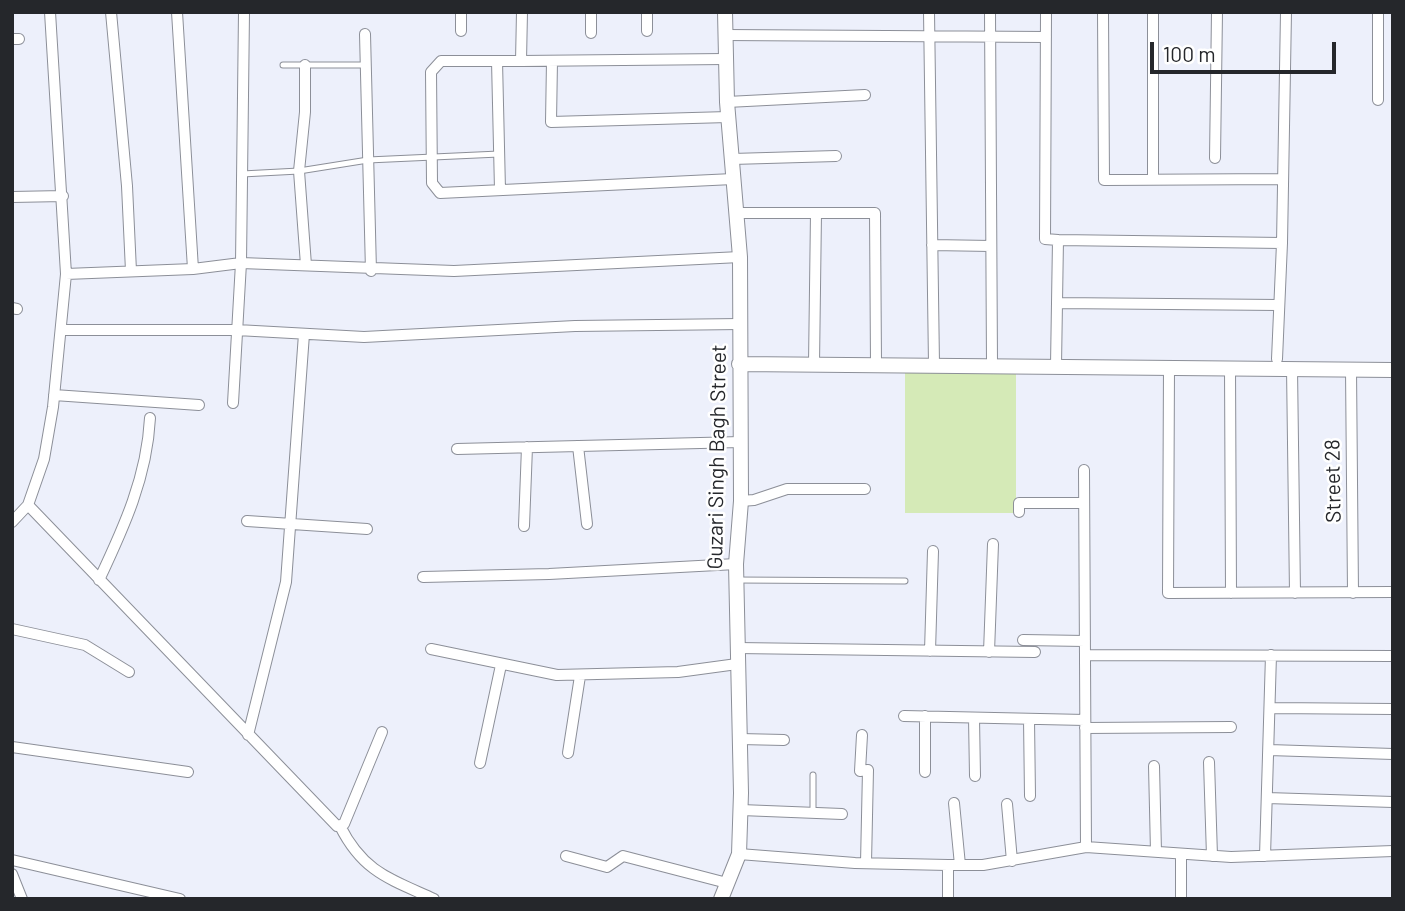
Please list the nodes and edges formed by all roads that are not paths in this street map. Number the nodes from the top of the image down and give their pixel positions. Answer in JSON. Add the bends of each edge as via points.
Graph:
{"nodes":[{"id":1,"x":50,"y":12,"type":"edge"},
{"id":2,"x":111,"y":12,"type":"edge"},
{"id":3,"x":177,"y":12,"type":"edge"},
{"id":4,"x":244,"y":12,"type":"edge"},
{"id":5,"x":461,"y":12,"type":"edge"},
{"id":6,"x":522,"y":12,"type":"edge"},
{"id":7,"x":591,"y":12,"type":"edge"},
{"id":8,"x":647,"y":12,"type":"edge"},
{"id":9,"x":725,"y":12,"type":"edge"},
{"id":10,"x":929,"y":12,"type":"edge"},
{"id":11,"x":990,"y":12,"type":"edge"},
{"id":12,"x":1046,"y":12,"type":"edge"},
{"id":13,"x":1103,"y":12,"type":"edge"},
{"id":14,"x":1153,"y":12,"type":"edge"},
{"id":15,"x":1217,"y":12,"type":"edge"},
{"id":16,"x":1286,"y":12,"type":"edge"},
{"id":17,"x":1378,"y":12,"type":"edge"},
{"id":18,"x":461,"y":31,"type":"dead end"},
{"id":19,"x":646,"y":31,"type":"dead end"},
{"id":20,"x":591,"y":33,"type":"dead end"},
{"id":21,"x":365,"y":34,"type":"dead end"},
{"id":22,"x":725,"y":35,"type":"junction"},
{"id":23,"x":929,"y":35,"type":"junction"},
{"id":24,"x":990,"y":36,"type":"junction"},
{"id":25,"x":1046,"y":37,"type":"junction"},
{"id":26,"x":725,"y":59,"type":"junction"},
{"id":27,"x":497,"y":61,"type":"junction"},
{"id":28,"x":521,"y":61,"type":"junction"},
{"id":29,"x":552,"y":61,"type":"junction"},
{"id":30,"x":283,"y":65,"type":"dead end"},
{"id":31,"x":305,"y":65,"type":"junction"},
{"id":32,"x":365,"y":65,"type":"junction"},
{"id":33,"x":865,"y":95,"type":"dead end"},
{"id":34,"x":1378,"y":100,"type":"dead end"},
{"id":35,"x":727,"y":102,"type":"junction"},
{"id":36,"x":728,"y":117,"type":"junction"},
{"id":37,"x":499,"y":154,"type":"junction"},
{"id":38,"x":836,"y":156,"type":"dead end"},
{"id":39,"x":432,"y":157,"type":"junction"},
{"id":40,"x":1215,"y":158,"type":"dead end"},
{"id":41,"x":732,"y":159,"type":"junction"},
{"id":42,"x":368,"y":160,"type":"junction"},
{"id":43,"x":299,"y":171,"type":"junction"},
{"id":44,"x":242,"y":174,"type":"junction"},
{"id":45,"x":733,"y":179,"type":"junction"},
{"id":46,"x":1153,"y":179,"type":"junction"},
{"id":47,"x":1283,"y":179,"type":"junction"},
{"id":48,"x":499,"y":190,"type":"junction"},
{"id":49,"x":63,"y":196,"type":"junction"},
{"id":50,"x":12,"y":197,"type":"edge"},
{"id":51,"x":736,"y":213,"type":"junction"},
{"id":52,"x":816,"y":213,"type":"junction"},
{"id":53,"x":1058,"y":240,"type":"junction"},
{"id":54,"x":1282,"y":243,"type":"junction"},
{"id":55,"x":932,"y":245,"type":"junction"},
{"id":56,"x":991,"y":246,"type":"junction"},
{"id":57,"x":740,"y":257,"type":"junction"},
{"id":58,"x":241,"y":263,"type":"junction"},
{"id":59,"x":306,"y":265,"type":"junction"},
{"id":60,"x":193,"y":269,"type":"junction"},
{"id":61,"x":131,"y":271,"type":"junction"},
{"id":62,"x":371,"y":271,"type":"junction"},
{"id":63,"x":66,"y":274,"type":"junction"},
{"id":64,"x":1057,"y":303,"type":"junction"},
{"id":65,"x":1278,"y":305,"type":"junction"},
{"id":66,"x":740,"y":324,"type":"junction"},
{"id":67,"x":62,"y":330,"type":"junction"},
{"id":68,"x":237,"y":330,"type":"junction"},
{"id":69,"x":304,"y":334,"type":"junction"},
{"id":70,"x":1276,"y":359,"type":"dead end"},
{"id":71,"x":739,"y":364,"type":"junction"},
{"id":72,"x":814,"y":364,"type":"junction"},
{"id":73,"x":876,"y":364,"type":"junction"},
{"id":74,"x":934,"y":364,"type":"junction"},
{"id":75,"x":992,"y":364,"type":"junction"},
{"id":76,"x":1056,"y":365,"type":"junction"},
{"id":77,"x":1169,"y":366,"type":"junction"},
{"id":78,"x":1230,"y":367,"type":"junction"},
{"id":79,"x":1292,"y":368,"type":"junction"},
{"id":80,"x":1351,"y":369,"type":"junction"},
{"id":81,"x":1393,"y":370,"type":"edge"},
{"id":82,"x":54,"y":395,"type":"junction"},
{"id":83,"x":233,"y":403,"type":"dead end"},
{"id":84,"x":199,"y":405,"type":"dead end"},
{"id":85,"x":150,"y":418,"type":"dead end"},
{"id":86,"x":741,"y":442,"type":"junction"},
{"id":87,"x":578,"y":446,"type":"junction"},
{"id":88,"x":527,"y":447,"type":"junction"},
{"id":89,"x":457,"y":449,"type":"dead end"},
{"id":90,"x":1084,"y":470,"type":"dead end"},
{"id":91,"x":866,"y":489,"type":"dead end"},
{"id":92,"x":741,"y":501,"type":"junction"},
{"id":93,"x":1084,"y":503,"type":"junction"},
{"id":94,"x":28,"y":505,"type":"junction"},
{"id":95,"x":1019,"y":512,"type":"dead end"},
{"id":96,"x":247,"y":521,"type":"dead end"},
{"id":97,"x":12,"y":523,"type":"edge"},
{"id":98,"x":292,"y":524,"type":"junction"},
{"id":99,"x":587,"y":524,"type":"dead end"},
{"id":100,"x":524,"y":526,"type":"dead end"},
{"id":101,"x":367,"y":530,"type":"dead end"},
{"id":102,"x":993,"y":544,"type":"dead end"},
{"id":103,"x":933,"y":551,"type":"dead end"},
{"id":104,"x":736,"y":564,"type":"junction"},
{"id":105,"x":423,"y":577,"type":"dead end"},
{"id":106,"x":99,"y":580,"type":"junction"},
{"id":107,"x":736,"y":580,"type":"junction"},
{"id":108,"x":905,"y":582,"type":"dead end"},
{"id":109,"x":1231,"y":593,"type":"junction"},
{"id":110,"x":1295,"y":593,"type":"junction"},
{"id":111,"x":1353,"y":593,"type":"junction"},
{"id":112,"x":1393,"y":593,"type":"edge"},
{"id":113,"x":12,"y":629,"type":"edge"},
{"id":114,"x":1023,"y":639,"type":"dead end"},
{"id":115,"x":1085,"y":641,"type":"junction"},
{"id":116,"x":737,"y":648,"type":"junction"},
{"id":117,"x":430,"y":649,"type":"dead end"},
{"id":118,"x":930,"y":651,"type":"junction"},
{"id":119,"x":989,"y":652,"type":"junction"},
{"id":120,"x":1035,"y":652,"type":"dead end"},
{"id":121,"x":1085,"y":655,"type":"junction"},
{"id":122,"x":1271,"y":655,"type":"junction"},
{"id":123,"x":1393,"y":656,"type":"edge"},
{"id":124,"x":737,"y":664,"type":"junction"},
{"id":125,"x":501,"y":665,"type":"junction"},
{"id":126,"x":129,"y":672,"type":"dead end"},
{"id":127,"x":580,"y":676,"type":"junction"},
{"id":128,"x":1271,"y":708,"type":"junction"},
{"id":129,"x":1393,"y":709,"type":"edge"},
{"id":130,"x":904,"y":716,"type":"dead end"},
{"id":131,"x":925,"y":716,"type":"junction"},
{"id":132,"x":974,"y":718,"type":"junction"},
{"id":133,"x":1029,"y":719,"type":"junction"},
{"id":134,"x":1085,"y":724,"type":"junction"},
{"id":135,"x":1231,"y":727,"type":"dead end"},
{"id":136,"x":382,"y":732,"type":"dead end"},
{"id":137,"x":862,"y":735,"type":"dead end"},
{"id":138,"x":248,"y":736,"type":"junction"},
{"id":139,"x":740,"y":739,"type":"junction"},
{"id":140,"x":783,"y":740,"type":"dead end"},
{"id":141,"x":12,"y":747,"type":"edge"},
{"id":142,"x":1269,"y":750,"type":"junction"},
{"id":143,"x":568,"y":753,"type":"dead end"},
{"id":144,"x":1393,"y":754,"type":"edge"},
{"id":145,"x":1209,"y":762,"type":"dead end"},
{"id":146,"x":480,"y":763,"type":"dead end"},
{"id":147,"x":1154,"y":766,"type":"dead end"},
{"id":148,"x":188,"y":772,"type":"dead end"},
{"id":149,"x":925,"y":772,"type":"dead end"},
{"id":150,"x":813,"y":775,"type":"dead end"},
{"id":151,"x":975,"y":776,"type":"dead end"},
{"id":152,"x":1030,"y":796,"type":"dead end"},
{"id":153,"x":1267,"y":798,"type":"junction"},
{"id":154,"x":1393,"y":802,"type":"edge"},
{"id":155,"x":954,"y":803,"type":"dead end"},
{"id":156,"x":1007,"y":804,"type":"dead end"},
{"id":157,"x":741,"y":810,"type":"junction"},
{"id":158,"x":813,"y":813,"type":"junction"},
{"id":159,"x":842,"y":814,"type":"dead end"},
{"id":160,"x":340,"y":825,"type":"junction"},
{"id":161,"x":1086,"y":848,"type":"junction"},
{"id":162,"x":1393,"y":851,"type":"edge"},
{"id":163,"x":1156,"y":852,"type":"junction"},
{"id":164,"x":739,"y":853,"type":"junction"},
{"id":165,"x":566,"y":856,"type":"dead end"},
{"id":166,"x":1181,"y":856,"type":"junction"},
{"id":167,"x":1212,"y":856,"type":"junction"},
{"id":168,"x":1265,"y":856,"type":"junction"},
{"id":169,"x":12,"y":860,"type":"edge"},
{"id":170,"x":1012,"y":861,"type":"junction"},
{"id":171,"x":866,"y":863,"type":"junction"},
{"id":172,"x":954,"y":865,"type":"junction"},
{"id":173,"x":12,"y":874,"type":"edge"},
{"id":174,"x":727,"y":883,"type":"junction"},
{"id":175,"x":22,"y":899,"type":"edge"},
{"id":176,"x":180,"y":899,"type":"edge"},
{"id":177,"x":434,"y":899,"type":"edge"},
{"id":178,"x":722,"y":899,"type":"edge"},
{"id":179,"x":948,"y":899,"type":"edge"},
{"id":180,"x":1181,"y":899,"type":"edge"}],
"edges":[{"from":1,"to":49,"type":"street"},
{"from":2,"to":61,"type":"street"},
{"from":3,"to":60,"type":"street"},
{"from":4,"to":44,"type":"street"},
{"from":5,"to":18,"type":"street"},
{"from":6,"to":28,"type":"street"},
{"from":7,"to":20,"type":"street"},
{"from":8,"to":19,"type":"street"},
{"from":9,"to":22,"type":"street","name":"Guzari Singh Bagh Street"},
{"from":10,"to":23,"type":"street"},
{"from":11,"to":24,"type":"street"},
{"from":12,"to":25,"type":"street"},
{"from":13,"to":46,"type":"street","via":[[1103,178]]},
{"from":14,"to":46,"type":"street"},
{"from":15,"to":40,"type":"street"},
{"from":16,"to":47,"type":"street"},
{"from":17,"to":34,"type":"street"},
{"from":21,"to":32,"type":"street"},
{"from":22,"to":23,"type":"street"},
{"from":22,"to":26,"type":"street","name":"Guzari Singh Bagh Street"},
{"from":23,"to":24,"type":"street"},
{"from":23,"to":55,"type":"street"},
{"from":24,"to":25,"type":"street"},
{"from":24,"to":56,"type":"street"},
{"from":25,"to":53,"type":"street","via":[[1045,239]]},
{"from":26,"to":29,"type":"street"},
{"from":26,"to":35,"type":"street","name":"Guzari Singh Bagh Street"},
{"from":27,"to":28,"type":"street"},
{"from":27,"to":37,"type":"street"},
{"from":27,"to":39,"type":"street","via":[[441,61],[431,72]]},
{"from":28,"to":29,"type":"street"},
{"from":29,"to":36,"type":"street","via":[[551,122]]},
{"from":30,"to":31,"type":"lane"},
{"from":31,"to":32,"type":"lane"},
{"from":31,"to":43,"type":"street"},
{"from":32,"to":42,"type":"street"},
{"from":33,"to":35,"type":"street"},
{"from":35,"to":36,"type":"street","name":"Guzari Singh Bagh Street"},
{"from":36,"to":41,"type":"street","name":"Guzari Singh Bagh Street"},
{"from":37,"to":39,"type":"lane"},
{"from":37,"to":48,"type":"street"},
{"from":38,"to":41,"type":"street"},
{"from":39,"to":42,"type":"lane"},
{"from":39,"to":48,"type":"street","via":[[432,183],[440,193]]},
{"from":41,"to":45,"type":"street","name":"Guzari Singh Bagh Street"},
{"from":42,"to":43,"type":"lane"},
{"from":42,"to":62,"type":"street"},
{"from":43,"to":44,"type":"lane"},
{"from":43,"to":59,"type":"street"},
{"from":44,"to":58,"type":"street"},
{"from":45,"to":48,"type":"street"},
{"from":45,"to":51,"type":"street","name":"Guzari Singh Bagh Street"},
{"from":46,"to":47,"type":"street"},
{"from":47,"to":54,"type":"street"},
{"from":49,"to":50,"type":"street"},
{"from":49,"to":63,"type":"street"},
{"from":51,"to":52,"type":"street"},
{"from":51,"to":57,"type":"street","name":"Guzari Singh Bagh Street"},
{"from":52,"to":72,"type":"street"},
{"from":52,"to":73,"type":"street","via":[[875,214]]},
{"from":53,"to":54,"type":"street"},
{"from":53,"to":64,"type":"street"},
{"from":54,"to":65,"type":"street"},
{"from":55,"to":56,"type":"street"},
{"from":55,"to":74,"type":"street"},
{"from":56,"to":75,"type":"street"},
{"from":57,"to":62,"type":"street","via":[[536,269]]},
{"from":57,"to":66,"type":"street","name":"Guzari Singh Bagh Street"},
{"from":58,"to":59,"type":"street"},
{"from":58,"to":60,"type":"street"},
{"from":58,"to":68,"type":"street"},
{"from":59,"to":62,"type":"street"},
{"from":60,"to":61,"type":"street"},
{"from":61,"to":63,"type":"street"},
{"from":63,"to":67,"type":"street"},
{"from":64,"to":65,"type":"street"},
{"from":64,"to":76,"type":"street"},
{"from":65,"to":70,"type":"street"},
{"from":66,"to":69,"type":"street","via":[[575,326],[364,337]]},
{"from":66,"to":71,"type":"street","name":"Guzari Singh Bagh Street"},
{"from":67,"to":68,"type":"street"},
{"from":67,"to":82,"type":"street"},
{"from":68,"to":69,"type":"street"},
{"from":68,"to":83,"type":"street"},
{"from":69,"to":98,"type":"street"},
{"from":71,"to":72,"type":"street"},
{"from":71,"to":86,"type":"street","name":"Guzari Singh Bagh Street"},
{"from":72,"to":73,"type":"street"},
{"from":73,"to":74,"type":"street"},
{"from":74,"to":75,"type":"street"},
{"from":75,"to":76,"type":"street"},
{"from":76,"to":77,"type":"street"},
{"from":77,"to":78,"type":"street"},
{"from":77,"to":109,"type":"street","via":[[1168,593]]},
{"from":78,"to":79,"type":"street"},
{"from":78,"to":109,"type":"street"},
{"from":79,"to":80,"type":"street"},
{"from":79,"to":110,"type":"street"},
{"from":80,"to":81,"type":"street"},
{"from":80,"to":111,"type":"street","name":"Street 28"},
{"from":82,"to":84,"type":"street"},
{"from":82,"to":94,"type":"street","via":[[44,459]]},
{"from":85,"to":106,"type":"street","via":[[143,476]]},
{"from":86,"to":87,"type":"street"},
{"from":86,"to":92,"type":"street","name":"Guzari Singh Bagh Street"},
{"from":87,"to":88,"type":"street"},
{"from":87,"to":99,"type":"street"},
{"from":88,"to":89,"type":"street"},
{"from":88,"to":100,"type":"street"},
{"from":90,"to":93,"type":"street"},
{"from":91,"to":92,"type":"street","via":[[787,489]]},
{"from":92,"to":104,"type":"street","name":"Guzari Singh Bagh Street"},
{"from":93,"to":95,"type":"street","via":[[1019,503]]},
{"from":93,"to":115,"type":"street"},
{"from":94,"to":97,"type":"street"},
{"from":94,"to":106,"type":"street"},
{"from":96,"to":98,"type":"street"},
{"from":98,"to":101,"type":"street"},
{"from":98,"to":138,"type":"street","via":[[286,582]]},
{"from":102,"to":119,"type":"street"},
{"from":103,"to":118,"type":"street"},
{"from":104,"to":105,"type":"street"},
{"from":104,"to":107,"type":"street","name":"Guzari Singh Bagh Street"},
{"from":106,"to":138,"type":"street"},
{"from":107,"to":108,"type":"lane"},
{"from":107,"to":116,"type":"street","name":"Guzari Singh Bagh Street"},
{"from":109,"to":110,"type":"street"},
{"from":110,"to":111,"type":"street"},
{"from":111,"to":112,"type":"street"},
{"from":113,"to":126,"type":"street","via":[[85,645]]},
{"from":114,"to":115,"type":"street"},
{"from":115,"to":121,"type":"street"},
{"from":116,"to":118,"type":"street"},
{"from":116,"to":124,"type":"street","name":"Guzari Singh Bagh Street"},
{"from":117,"to":125,"type":"street"},
{"from":118,"to":119,"type":"street"},
{"from":119,"to":120,"type":"street"},
{"from":121,"to":122,"type":"street"},
{"from":121,"to":134,"type":"street"},
{"from":122,"to":123,"type":"street"},
{"from":122,"to":128,"type":"street"},
{"from":124,"to":127,"type":"street"},
{"from":124,"to":139,"type":"street","name":"Guzari Singh Bagh Street"},
{"from":125,"to":127,"type":"street"},
{"from":125,"to":146,"type":"street"},
{"from":127,"to":143,"type":"street"},
{"from":128,"to":129,"type":"street"},
{"from":128,"to":142,"type":"street"},
{"from":130,"to":131,"type":"street"},
{"from":131,"to":132,"type":"street"},
{"from":131,"to":149,"type":"street"},
{"from":132,"to":133,"type":"street"},
{"from":132,"to":151,"type":"street"},
{"from":133,"to":134,"type":"street"},
{"from":133,"to":152,"type":"street"},
{"from":134,"to":135,"type":"street"},
{"from":134,"to":161,"type":"street"},
{"from":136,"to":160,"type":"street"},
{"from":137,"to":171,"type":"street","via":[[860,771],[868,770]]},
{"from":138,"to":160,"type":"street"},
{"from":139,"to":140,"type":"street"},
{"from":139,"to":157,"type":"street","name":"Guzari Singh Bagh Street"},
{"from":141,"to":148,"type":"street"},
{"from":142,"to":144,"type":"street"},
{"from":142,"to":153,"type":"street"},
{"from":145,"to":167,"type":"street"},
{"from":147,"to":163,"type":"street"},
{"from":150,"to":158,"type":"lane"},
{"from":153,"to":154,"type":"street"},
{"from":153,"to":168,"type":"street"},
{"from":155,"to":172,"type":"street"},
{"from":156,"to":170,"type":"street"},
{"from":157,"to":158,"type":"street"},
{"from":157,"to":164,"type":"street","name":"Guzari Singh Bagh Street"},
{"from":158,"to":159,"type":"street"},
{"from":160,"to":177,"type":"street","via":[[366,865]]},
{"from":161,"to":163,"type":"street"},
{"from":161,"to":170,"type":"street"},
{"from":162,"to":168,"type":"street"},
{"from":163,"to":166,"type":"street"},
{"from":164,"to":171,"type":"street"},
{"from":164,"to":174,"type":"street","name":"Guzari Singh Bagh Street"},
{"from":165,"to":174,"type":"street","via":[[607,867],[623,856]]},
{"from":166,"to":167,"type":"street"},
{"from":166,"to":180,"type":"street"},
{"from":167,"to":168,"type":"street"},
{"from":169,"to":176,"type":"street"},
{"from":170,"to":172,"type":"street"},
{"from":171,"to":172,"type":"street"},
{"from":172,"to":179,"type":"street"},
{"from":173,"to":175,"type":"street"},
{"from":174,"to":178,"type":"street","name":"Guzari Singh Bagh Street"}]}
